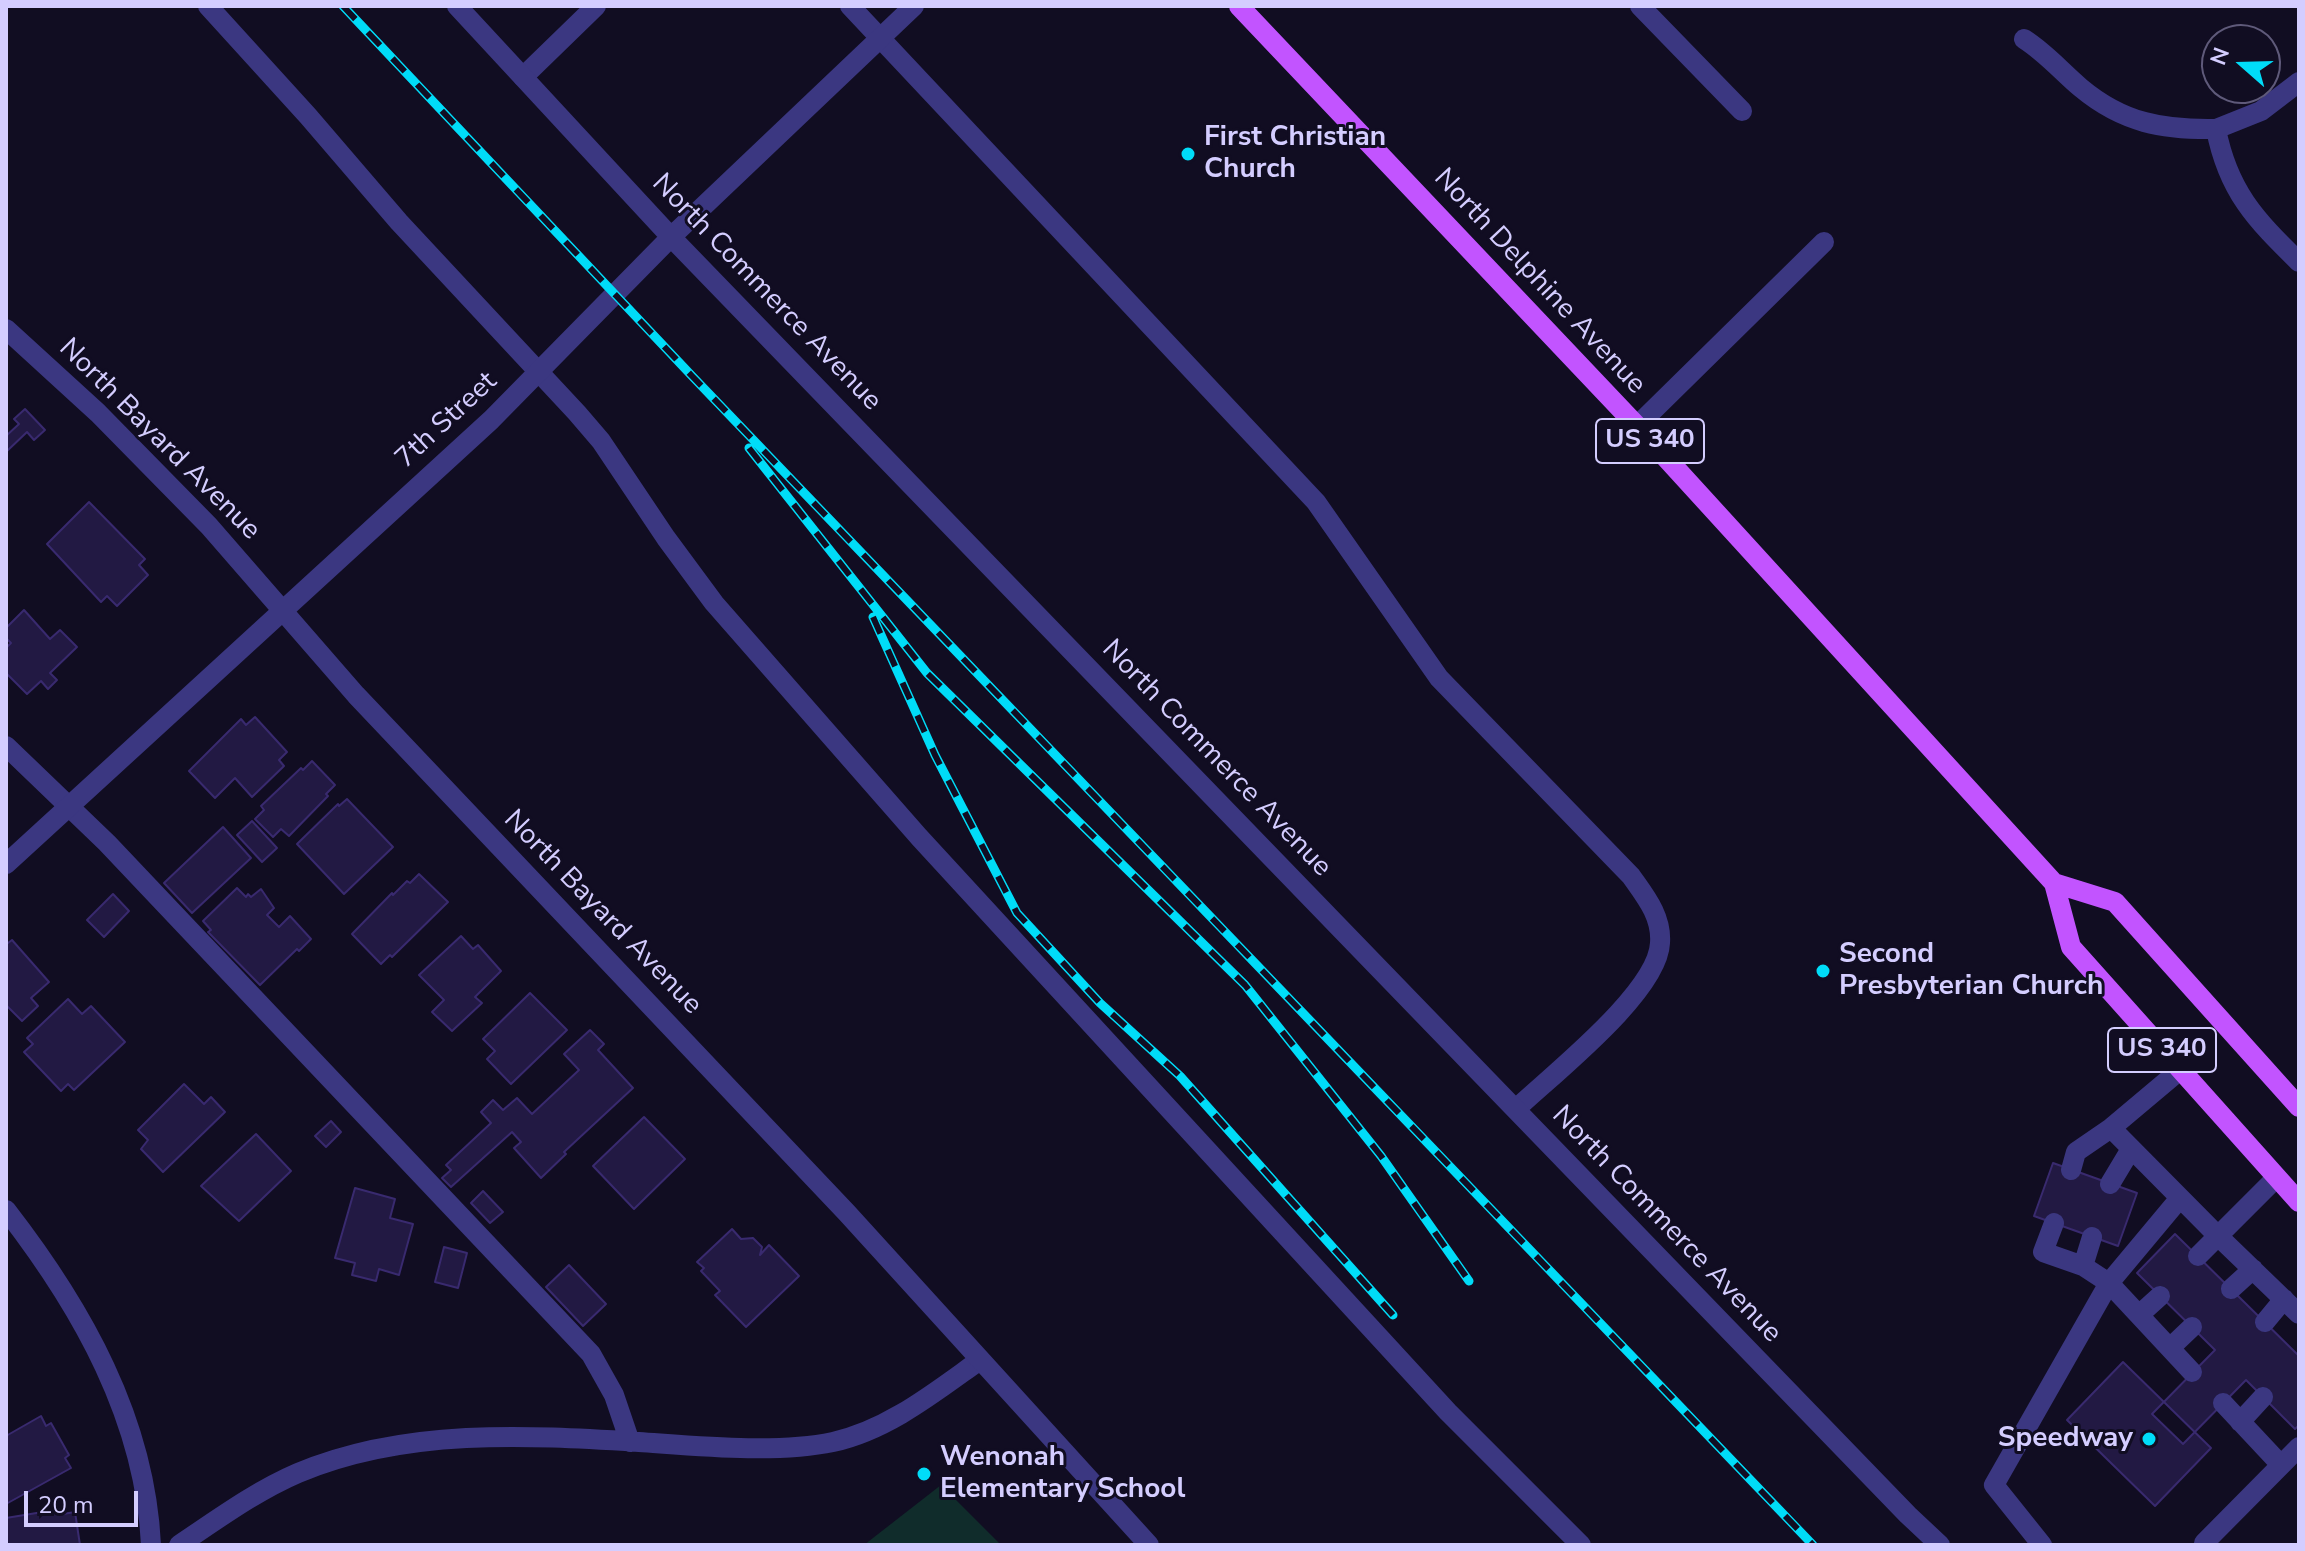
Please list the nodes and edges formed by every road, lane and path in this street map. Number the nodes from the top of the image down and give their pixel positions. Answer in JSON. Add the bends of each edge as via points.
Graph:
{"nodes":[{"id":1,"x":208,"y":6,"type":"edge"},
{"id":2,"x":457,"y":6,"type":"edge"},
{"id":3,"x":596,"y":6,"type":"edge"},
{"id":4,"x":850,"y":6,"type":"edge"},
{"id":5,"x":914,"y":6,"type":"edge"},
{"id":6,"x":1239,"y":6,"type":"edge"},
{"id":7,"x":1640,"y":6,"type":"edge"},
{"id":8,"x":881,"y":38,"type":"junction"},
{"id":9,"x":2024,"y":39,"type":"dead end"},
{"id":10,"x":523,"y":77,"type":"junction"},
{"id":11,"x":2299,"y":82,"type":"edge"},
{"id":12,"x":1742,"y":111,"type":"dead end"},
{"id":13,"x":2216,"y":129,"type":"junction"},
{"id":14,"x":671,"y":237,"type":"junction"},
{"id":15,"x":1824,"y":242,"type":"dead end"},
{"id":16,"x":2299,"y":262,"type":"edge"},
{"id":17,"x":6,"y":329,"type":"edge"},
{"id":18,"x":539,"y":372,"type":"junction"},
{"id":19,"x":1637,"y":426,"type":"junction"},
{"id":20,"x":283,"y":610,"type":"junction"},
{"id":21,"x":6,"y":746,"type":"edge"},
{"id":22,"x":68,"y":805,"type":"junction"},
{"id":23,"x":6,"y":864,"type":"edge"},
{"id":24,"x":2054,"y":883,"type":"junction"},
{"id":25,"x":2180,"y":1070,"type":"junction"},
{"id":26,"x":2299,"y":1107,"type":"edge"},
{"id":27,"x":1516,"y":1109,"type":"junction"},
{"id":28,"x":2111,"y":1128,"type":"junction"},
{"id":29,"x":2131,"y":1149,"type":"junction"},
{"id":30,"x":2071,"y":1170,"type":"dead end"},
{"id":31,"x":2276,"y":1178,"type":"junction"},
{"id":32,"x":2110,"y":1184,"type":"dead end"},
{"id":33,"x":2180,"y":1198,"type":"junction"},
{"id":34,"x":2299,"y":1202,"type":"edge"},
{"id":35,"x":6,"y":1210,"type":"edge"},
{"id":36,"x":2054,"y":1223,"type":"dead end"},
{"id":37,"x":2218,"y":1236,"type":"junction"},
{"id":38,"x":2092,"y":1237,"type":"dead end"},
{"id":39,"x":2198,"y":1256,"type":"dead end"},
{"id":40,"x":2083,"y":1266,"type":"junction"},
{"id":41,"x":2253,"y":1269,"type":"junction"},
{"id":42,"x":2109,"y":1283,"type":"junction"},
{"id":43,"x":2231,"y":1289,"type":"dead end"},
{"id":44,"x":2160,"y":1296,"type":"dead end"},
{"id":45,"x":2292,"y":1306,"type":"edge"},
{"id":46,"x":2139,"y":1315,"type":"junction"},
{"id":47,"x":2265,"y":1322,"type":"dead end"},
{"id":48,"x":2192,"y":1327,"type":"dead end"},
{"id":49,"x":2171,"y":1347,"type":"junction"},
{"id":50,"x":980,"y":1360,"type":"junction"},
{"id":51,"x":2192,"y":1372,"type":"dead end"},
{"id":52,"x":2263,"y":1397,"type":"dead end"},
{"id":53,"x":2223,"y":1403,"type":"dead end"},
{"id":54,"x":2240,"y":1422,"type":"junction"},
{"id":55,"x":630,"y":1442,"type":"junction"},
{"id":56,"x":2299,"y":1447,"type":"edge"},
{"id":57,"x":2281,"y":1465,"type":"junction"},
{"id":58,"x":2204,"y":1544,"type":"edge"},
{"id":59,"x":151,"y":1545,"type":"edge"},
{"id":60,"x":179,"y":1545,"type":"edge"},
{"id":61,"x":1149,"y":1545,"type":"edge"},
{"id":62,"x":1581,"y":1545,"type":"edge"},
{"id":63,"x":1940,"y":1545,"type":"edge"},
{"id":64,"x":2042,"y":1545,"type":"edge"}],
"edges":[{"from":1,"to":18,"type":"street"},
{"from":2,"to":10,"type":"street","name":"North Commerce Avenue"},
{"from":3,"to":10,"type":"street"},
{"from":4,"to":8,"type":"street"},
{"from":5,"to":8,"type":"street","name":"7th Street"},
{"from":6,"to":19,"type":"main road","name":"North Delphine Avenue","number":"US 340"},
{"from":7,"to":12,"type":"street"},
{"from":8,"to":14,"type":"street","name":"7th Street"},
{"from":8,"to":27,"type":"street","via":[[1316,502],[1439,678],[1631,876],[1655,912],[1661,941],[1656,965],[1629,1003]]},
{"from":9,"to":13,"type":"street","via":[[2105,106],[2158,126]]},
{"from":10,"to":14,"type":"street","name":"North Commerce Avenue"},
{"from":11,"to":13,"type":"street","via":[[2261,111]]},
{"from":13,"to":16,"type":"street","via":[[2237,192]]},
{"from":14,"to":18,"type":"street","name":"7th Street"},
{"from":14,"to":27,"type":"street","name":"North Commerce Avenue"},
{"from":15,"to":19,"type":"street"},
{"from":17,"to":20,"type":"street","name":"North Bayard Avenue","via":[[98,413]]},
{"from":18,"to":20,"type":"street","name":"7th Street"},
{"from":18,"to":62,"type":"street","via":[[601,441],[714,603],[919,837],[1448,1412]]},
{"from":19,"to":24,"type":"main road","name":"North Delphine Avenue","number":"US 340"},
{"from":20,"to":22,"type":"street","name":"7th Street"},
{"from":20,"to":50,"type":"street","name":"North Bayard Avenue","via":[[396,738],[691,1046]]},
{"from":21,"to":22,"type":"street"},
{"from":22,"to":23,"type":"street","name":"7th Street"},
{"from":22,"to":55,"type":"street","via":[[591,1354],[614,1395]]},
{"from":24,"to":25,"type":"main road","name":"North Delphine Avenue","number":"US 340","via":[[2071,947]]},
{"from":24,"to":26,"type":"main road","number":"US 340","via":[[2115,902]]},
{"from":25,"to":28,"type":"street"},
{"from":25,"to":31,"type":"main road","name":"North Delphine Avenue","number":"US 340"},
{"from":27,"to":63,"type":"street","name":"North Commerce Avenue"},
{"from":28,"to":29,"type":"street"},
{"from":28,"to":30,"type":"street","via":[[2076,1152]]},
{"from":29,"to":32,"type":"street"},
{"from":29,"to":33,"type":"street"},
{"from":31,"to":34,"type":"main road","name":"North Delphine Avenue","number":"US 340"},
{"from":31,"to":37,"type":"street"},
{"from":33,"to":37,"type":"street"},
{"from":33,"to":42,"type":"street"},
{"from":35,"to":59,"type":"street","via":[[43,1258],[103,1360],[141,1469]]},
{"from":36,"to":40,"type":"street","via":[[2043,1252]]},
{"from":37,"to":39,"type":"street"},
{"from":37,"to":41,"type":"street"},
{"from":38,"to":40,"type":"street"},
{"from":40,"to":42,"type":"street"},
{"from":41,"to":43,"type":"street"},
{"from":41,"to":45,"type":"street"},
{"from":42,"to":46,"type":"street"},
{"from":42,"to":64,"type":"street","via":[[1994,1485]]},
{"from":44,"to":46,"type":"street"},
{"from":45,"to":47,"type":"street"},
{"from":46,"to":49,"type":"street"},
{"from":48,"to":49,"type":"street"},
{"from":49,"to":51,"type":"street"},
{"from":50,"to":55,"type":"street","via":[[875,1428],[833,1442],[714,1447]]},
{"from":50,"to":61,"type":"street","name":"North Bayard Avenue"},
{"from":52,"to":54,"type":"street"},
{"from":53,"to":54,"type":"street"},
{"from":54,"to":57,"type":"street"},
{"from":55,"to":60,"type":"street","via":[[417,1441],[357,1453],[250,1497]]},
{"from":56,"to":57,"type":"street"},
{"from":57,"to":58,"type":"street"}]}
